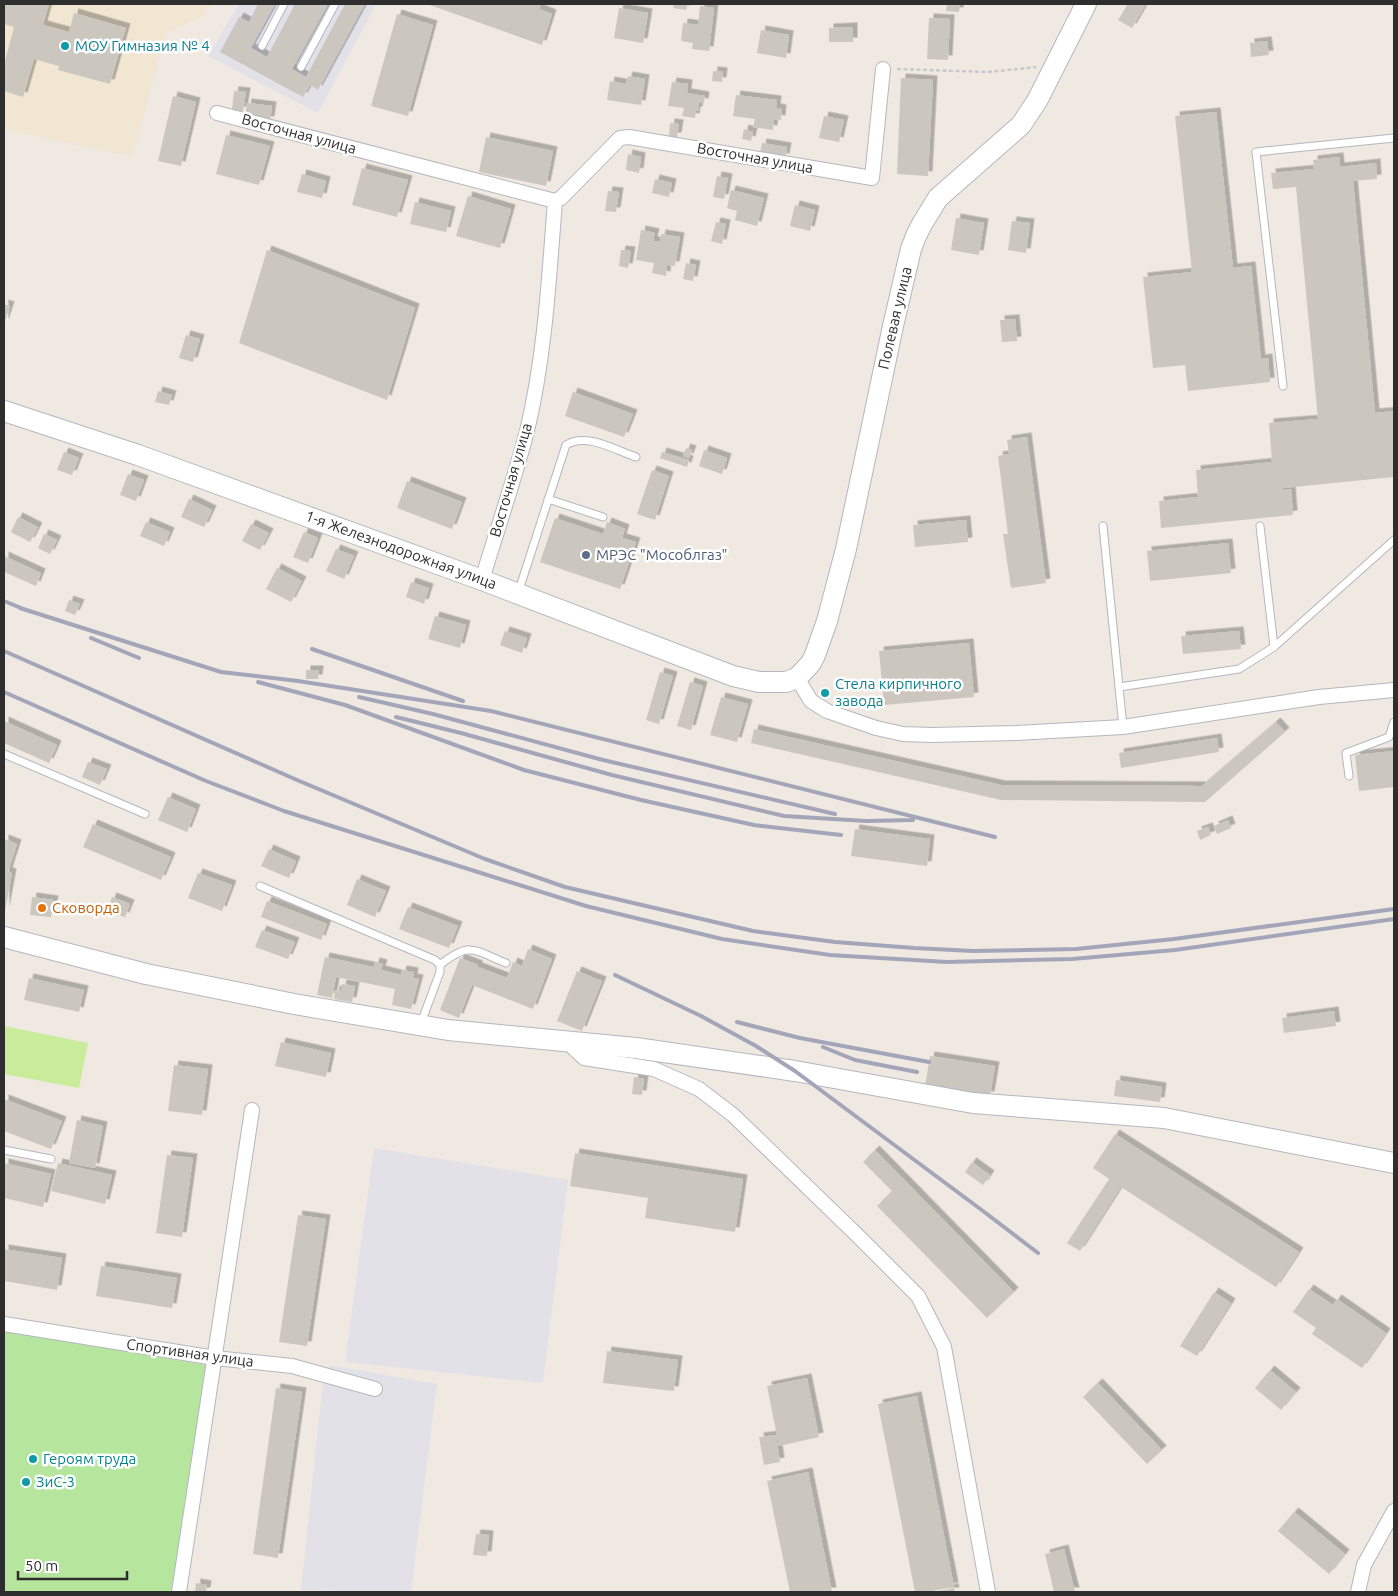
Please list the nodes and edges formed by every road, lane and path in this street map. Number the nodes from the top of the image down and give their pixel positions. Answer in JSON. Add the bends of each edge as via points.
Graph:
{"nodes":[{"id":1,"x":284,"y":4,"type":"edge"},
{"id":2,"x":335,"y":4,"type":"edge"},
{"id":3,"x":1086,"y":4,"type":"edge"},
{"id":4,"x":262,"y":46,"type":"dead end"},
{"id":5,"x":1055,"y":65,"type":"junction"},
{"id":6,"x":301,"y":67,"type":"dead end"},
{"id":7,"x":883,"y":69,"type":"joint"},
{"id":8,"x":217,"y":113,"type":"dead end"},
{"id":9,"x":1394,"y":138,"type":"edge"},
{"id":10,"x":556,"y":202,"type":"junction"},
{"id":11,"x":1283,"y":386,"type":"dead end"},
{"id":12,"x":4,"y":410,"type":"edge"},
{"id":13,"x":636,"y":457,"type":"dead end"},
{"id":14,"x":548,"y":499,"type":"junction"},
{"id":15,"x":603,"y":517,"type":"dead end"},
{"id":16,"x":1103,"y":526,"type":"dead end"},
{"id":17,"x":1260,"y":526,"type":"dead end"},
{"id":18,"x":1394,"y":540,"type":"edge"},
{"id":19,"x":482,"y":580,"type":"junction"},
{"id":20,"x":518,"y":593,"type":"junction"},
{"id":21,"x":1274,"y":647,"type":"junction"},
{"id":22,"x":797,"y":678,"type":"junction"},
{"id":23,"x":1119,"y":687,"type":"junction"},
{"id":24,"x":1394,"y":690,"type":"edge"},
{"id":25,"x":1394,"y":722,"type":"edge"},
{"id":26,"x":1123,"y":727,"type":"junction"},
{"id":27,"x":4,"y":754,"type":"edge"},
{"id":28,"x":1349,"y":776,"type":"dead end"},
{"id":29,"x":145,"y":814,"type":"dead end"},
{"id":30,"x":260,"y":886,"type":"dead end"},
{"id":31,"x":4,"y":937,"type":"edge"},
{"id":32,"x":506,"y":963,"type":"dead end"},
{"id":33,"x":440,"y":965,"type":"junction"},
{"id":34,"x":420,"y":1026,"type":"junction"},
{"id":35,"x":567,"y":1042,"type":"junction"},
{"id":36,"x":252,"y":1110,"type":"dead end"},
{"id":37,"x":4,"y":1150,"type":"edge"},
{"id":38,"x":52,"y":1159,"type":"dead end"},
{"id":39,"x":1394,"y":1163,"type":"edge"},
{"id":40,"x":4,"y":1324,"type":"edge"},
{"id":41,"x":215,"y":1358,"type":"junction"},
{"id":42,"x":375,"y":1389,"type":"dead end"},
{"id":43,"x":1394,"y":1511,"type":"edge"},
{"id":44,"x":180,"y":1592,"type":"edge"},
{"id":45,"x":988,"y":1592,"type":"edge"},
{"id":46,"x":1358,"y":1592,"type":"edge"}],
"edges":[{"from":1,"to":4,"type":"lane"},
{"from":2,"to":6,"type":"lane"},
{"from":3,"to":5,"type":"main road","name":"Полевая улица"},
{"from":5,"to":7,"type":"path","via":[[988,72]]},
{"from":5,"to":22,"type":"main road","name":"Полевая улица","via":[[1021,125],[938,198],[916,236],[827,621],[815,655]]},
{"from":7,"to":10,"type":"street","name":"Восточная улица","via":[[872,178],[629,137],[620,138]]},
{"from":8,"to":10,"type":"street","name":"Восточная улица"},
{"from":9,"to":11,"type":"lane","via":[[1256,152]]},
{"from":10,"to":19,"type":"street","name":"Восточная улица","via":[[544,330],[533,402]]},
{"from":12,"to":19,"type":"main road","name":"1-я Железнодорожная улица","via":[[138,455]]},
{"from":13,"to":14,"type":"lane","via":[[589,441],[572,441],[566,445]]},
{"from":14,"to":15,"type":"lane"},
{"from":14,"to":20,"type":"lane"},
{"from":16,"to":23,"type":"lane"},
{"from":17,"to":21,"type":"lane"},
{"from":18,"to":21,"type":"lane"},
{"from":19,"to":20,"type":"main road","name":"1-я Железнодорожная улица"},
{"from":20,"to":22,"type":"main road","name":"1-я Железнодорожная улица","via":[[750,681],[786,682]]},
{"from":21,"to":23,"type":"lane","via":[[1239,669]]},
{"from":22,"to":26,"type":"street","via":[[811,701],[827,711],[903,734],[932,736]]},
{"from":23,"to":26,"type":"lane"},
{"from":24,"to":26,"type":"street","via":[[1319,697]]},
{"from":25,"to":28,"type":"lane","via":[[1389,737],[1346,753]]},
{"from":27,"to":29,"type":"lane"},
{"from":30,"to":33,"type":"lane","via":[[426,956]]},
{"from":31,"to":34,"type":"main road","via":[[146,974]]},
{"from":32,"to":33,"type":"lane","via":[[471,950],[462,950]]},
{"from":33,"to":34,"type":"lane"},
{"from":34,"to":35,"type":"main road"},
{"from":35,"to":39,"type":"main road","via":[[636,1048],[788,1070],[973,1103],[1164,1118]]},
{"from":35,"to":45,"type":"street","via":[[584,1058],[654,1069],[699,1089],[732,1115],[918,1296],[944,1348]]},
{"from":36,"to":41,"type":"street"},
{"from":37,"to":38,"type":"lane"},
{"from":40,"to":41,"type":"street","name":"Спортивная улица"},
{"from":41,"to":42,"type":"street","name":"Спортивная улица","via":[[292,1366]]},
{"from":41,"to":44,"type":"street"},
{"from":43,"to":46,"type":"street","via":[[1364,1565]]}]}
